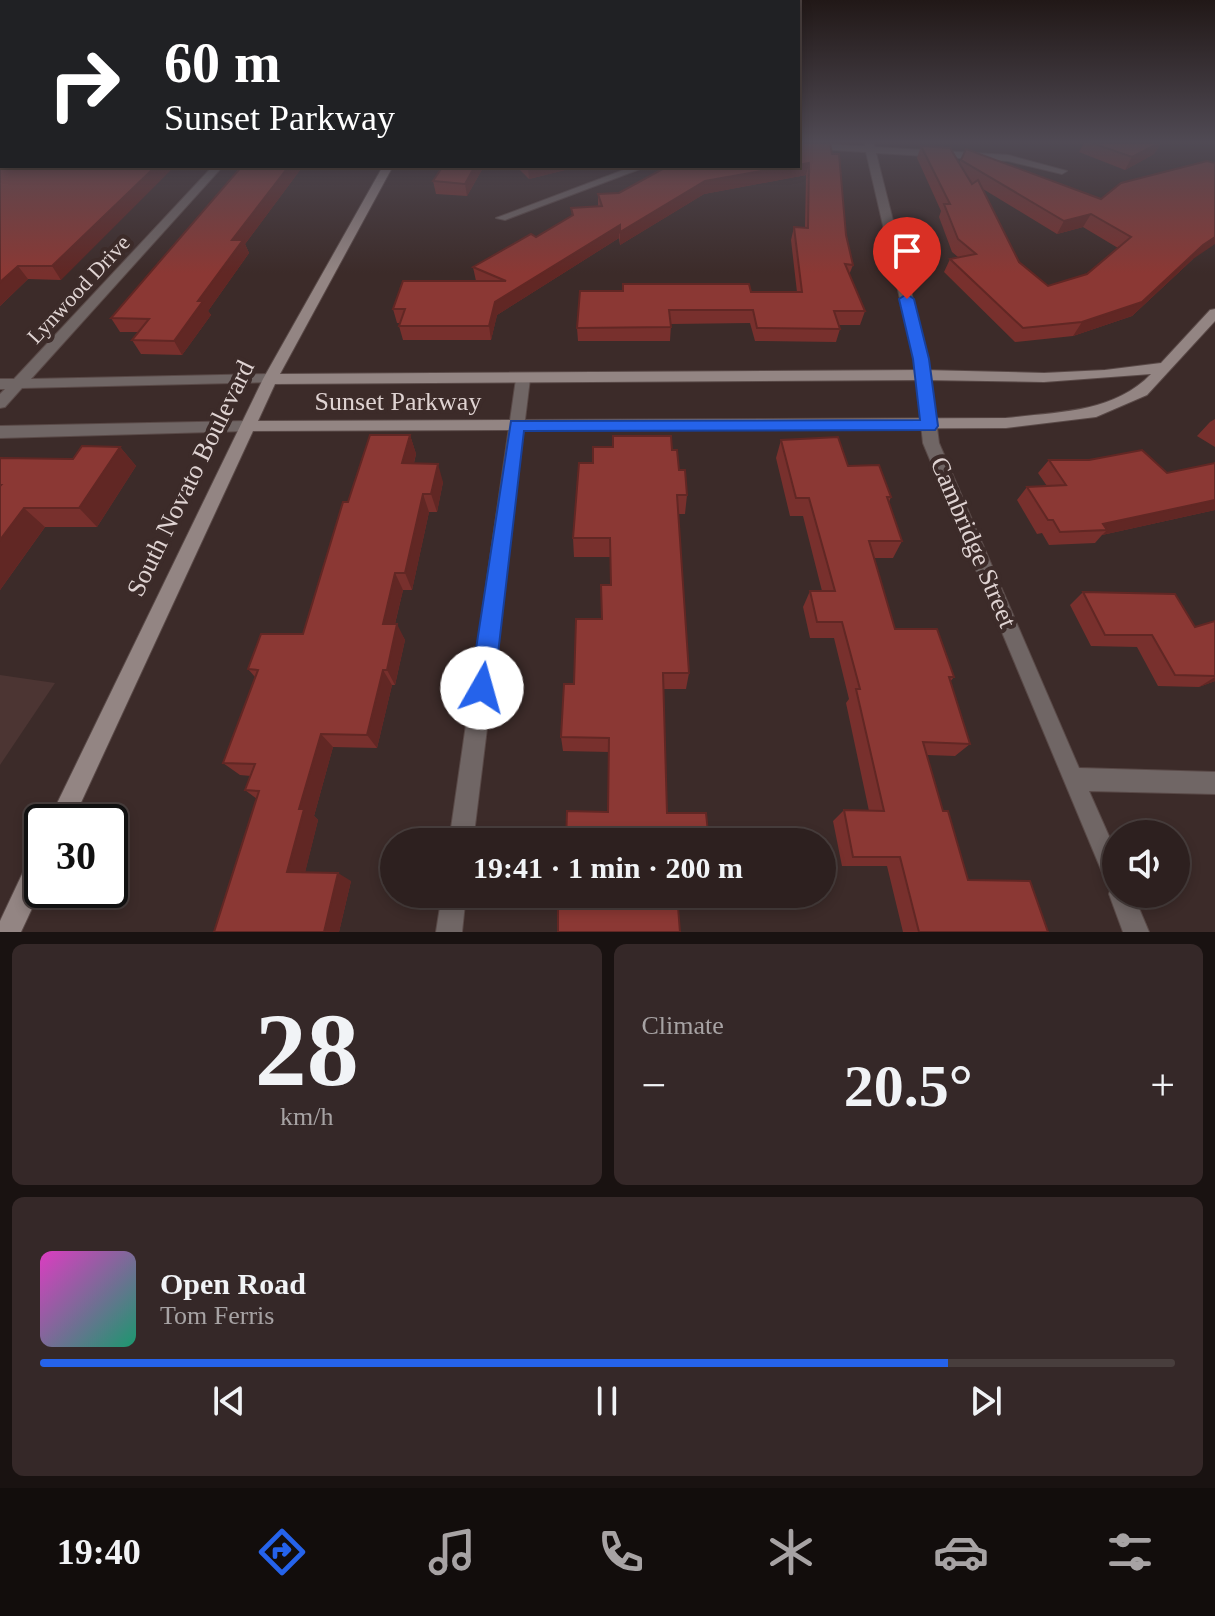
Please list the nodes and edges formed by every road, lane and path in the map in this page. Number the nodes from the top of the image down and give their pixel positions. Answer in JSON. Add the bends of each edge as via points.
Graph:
{"nodes":[{"id":1,"x":199,"y":186,"type":"edge"},
{"id":2,"x":377,"y":186,"type":"edge"},
{"id":3,"x":587,"y":186,"type":"edge"},
{"id":4,"x":880,"y":186,"type":"edge"},
{"id":5,"x":501,"y":218,"type":"dead end"},
{"id":6,"x":1215,"y":313,"type":"edge"},
{"id":7,"x":1165,"y":367,"type":"junction"},
{"id":8,"x":923,"y":375,"type":"junction"},
{"id":9,"x":270,"y":379,"type":"junction"},
{"id":10,"x":523,"y":379,"type":"junction"},
{"id":11,"x":18,"y":383,"type":"junction"},
{"id":12,"x":0,"y":384,"type":"edge"},
{"id":13,"x":0,"y":403,"type":"edge"},
{"id":14,"x":517,"y":425,"type":"junction"},
{"id":15,"x":247,"y":426,"type":"junction"},
{"id":16,"x":929,"y":426,"type":"junction"},
{"id":17,"x":0,"y":432,"type":"edge"},
{"id":18,"x":1075,"y":779,"type":"junction"},
{"id":19,"x":1215,"y":783,"type":"edge"},
{"id":20,"x":68,"y":804,"type":"edge"},
{"id":21,"x":463,"y":828,"type":"edge"},
{"id":22,"x":1102,"y":846,"type":"edge"},
{"id":23,"x":24,"y":898,"type":"edge"},
{"id":24,"x":452,"y":908,"type":"edge"},
{"id":25,"x":1127,"y":908,"type":"edge"},
{"id":26,"x":8,"y":932,"type":"edge"},
{"id":27,"x":449,"y":932,"type":"edge"},
{"id":28,"x":1136,"y":932,"type":"edge"}],
"edges":[{"from":1,"to":11,"type":"street","name":"Lynwood Drive"},
{"from":2,"to":9,"type":"main road","name":"South Novato Boulevard"},
{"from":3,"to":5,"type":"street"},
{"from":4,"to":8,"type":"street","name":"Cambridge Street"},
{"from":6,"to":7,"type":"main road","name":"Sunset Parkway"},
{"from":7,"to":8,"type":"main road","name":"Sunset Parkway","via":[[1028,380]]},
{"from":7,"to":16,"type":"main road","name":"Sunset Parkway","via":[[1142,392],[1096,412]]},
{"from":8,"to":10,"type":"main road","name":"Sunset Parkway"},
{"from":8,"to":16,"type":"street","name":"Cambridge Street"},
{"from":9,"to":10,"type":"main road","name":"Sunset Parkway"},
{"from":9,"to":11,"type":"street","name":"Sunset Parkway"},
{"from":9,"to":15,"type":"main road","name":"South Novato Boulevard"},
{"from":10,"to":14,"type":"street"},
{"from":11,"to":12,"type":"street","name":"Sunset Parkway"},
{"from":11,"to":13,"type":"street","name":"Lynwood Drive"},
{"from":14,"to":15,"type":"main road","name":"Sunset Parkway"},
{"from":14,"to":16,"type":"main road","name":"Sunset Parkway"},
{"from":14,"to":21,"type":"street"},
{"from":15,"to":17,"type":"street","name":"Sunset Parkway"},
{"from":15,"to":20,"type":"main road","name":"South Novato Boulevard"},
{"from":16,"to":18,"type":"street","name":"Cambridge Street","via":[[931,443]]},
{"from":18,"to":19,"type":"street"},
{"from":18,"to":22,"type":"street","name":"Cambridge Street"},
{"from":23,"to":26,"type":"main road"},
{"from":24,"to":27,"type":"street"},
{"from":25,"to":28,"type":"street"}]}
